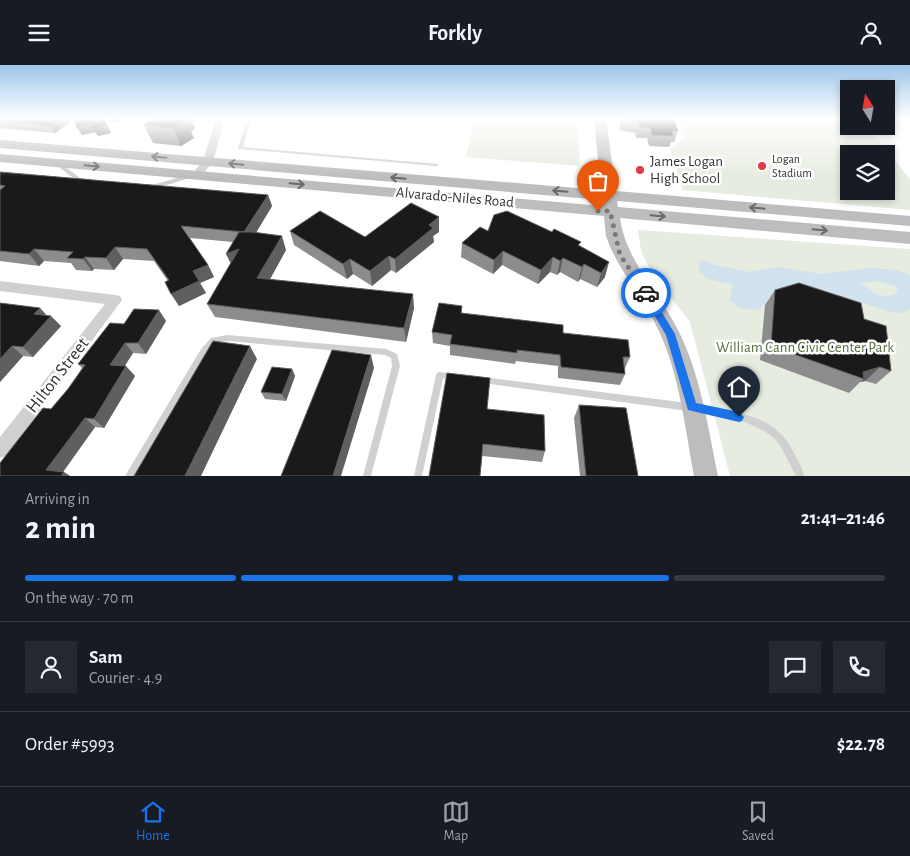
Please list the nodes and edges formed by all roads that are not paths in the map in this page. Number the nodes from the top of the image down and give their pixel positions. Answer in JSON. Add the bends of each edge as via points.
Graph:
{"nodes":[{"id":1,"x":215,"y":138,"type":"edge"},
{"id":2,"x":243,"y":138,"type":"edge"},
{"id":3,"x":602,"y":138,"type":"edge"},
{"id":4,"x":0,"y":144,"type":"edge"},
{"id":5,"x":0,"y":158,"type":"edge"},
{"id":6,"x":208,"y":162,"type":"junction"},
{"id":7,"x":57,"y":163,"type":"junction"},
{"id":8,"x":437,"y":165,"type":"dead end"},
{"id":9,"x":196,"y":175,"type":"junction"},
{"id":10,"x":89,"y":180,"type":"edge"},
{"id":11,"x":147,"y":185,"type":"edge"},
{"id":12,"x":609,"y":203,"type":"junction"},
{"id":13,"x":910,"y":221,"type":"edge"},
{"id":14,"x":910,"y":238,"type":"edge"},
{"id":15,"x":0,"y":286,"type":"edge"},
{"id":16,"x":460,"y":377,"type":"edge"},
{"id":17,"x":469,"y":378,"type":"edge"},
{"id":18,"x":692,"y":407,"type":"junction"},
{"id":19,"x":0,"y":450,"type":"edge"},
{"id":20,"x":800,"y":475,"type":"edge"},
{"id":21,"x":129,"y":476,"type":"edge"},
{"id":22,"x":367,"y":476,"type":"edge"},
{"id":23,"x":418,"y":476,"type":"edge"},
{"id":24,"x":706,"y":476,"type":"edge"}],
"edges":[{"from":1,"to":6,"type":"street"},
{"from":2,"to":8,"type":"lane","via":[[240,148]]},
{"from":3,"to":12,"type":"main road"},
{"from":6,"to":4,"type":"main road","name":"Alvarado-Niles Road","one_way":true},
{"from":5,"to":7,"type":"main road","name":"Alvarado-Niles Road"},
{"from":6,"to":9,"type":"street"},
{"from":12,"to":6,"type":"main road","name":"Alvarado-Niles Road","one_way":true},
{"from":7,"to":9,"type":"main road","name":"Alvarado-Niles Road","one_way":true},
{"from":7,"to":10,"type":"lane","via":[[79,180]]},
{"from":9,"to":11,"type":"lane","via":[[156,186]]},
{"from":9,"to":12,"type":"main road","name":"Alvarado-Niles Road","one_way":true},
{"from":13,"to":12,"type":"main road","name":"Alvarado-Niles Road","one_way":true},
{"from":12,"to":14,"type":"main road","name":"Alvarado-Niles Road","one_way":true},
{"from":12,"to":18,"type":"main road","via":[[620,255],[670,334]]},
{"from":15,"to":19,"type":"street","name":"Hilton Street","via":[[115,300]]},
{"from":16,"to":23,"type":"lane","via":[[440,375]]},
{"from":17,"to":18,"type":"lane"},
{"from":18,"to":20,"type":"lane","via":[[739,417],[765,427],[783,442]]},
{"from":18,"to":24,"type":"main road"},
{"from":21,"to":22,"type":"lane","via":[[204,351],[214,340],[228,338],[386,352],[394,356],[396,366]]}]}
